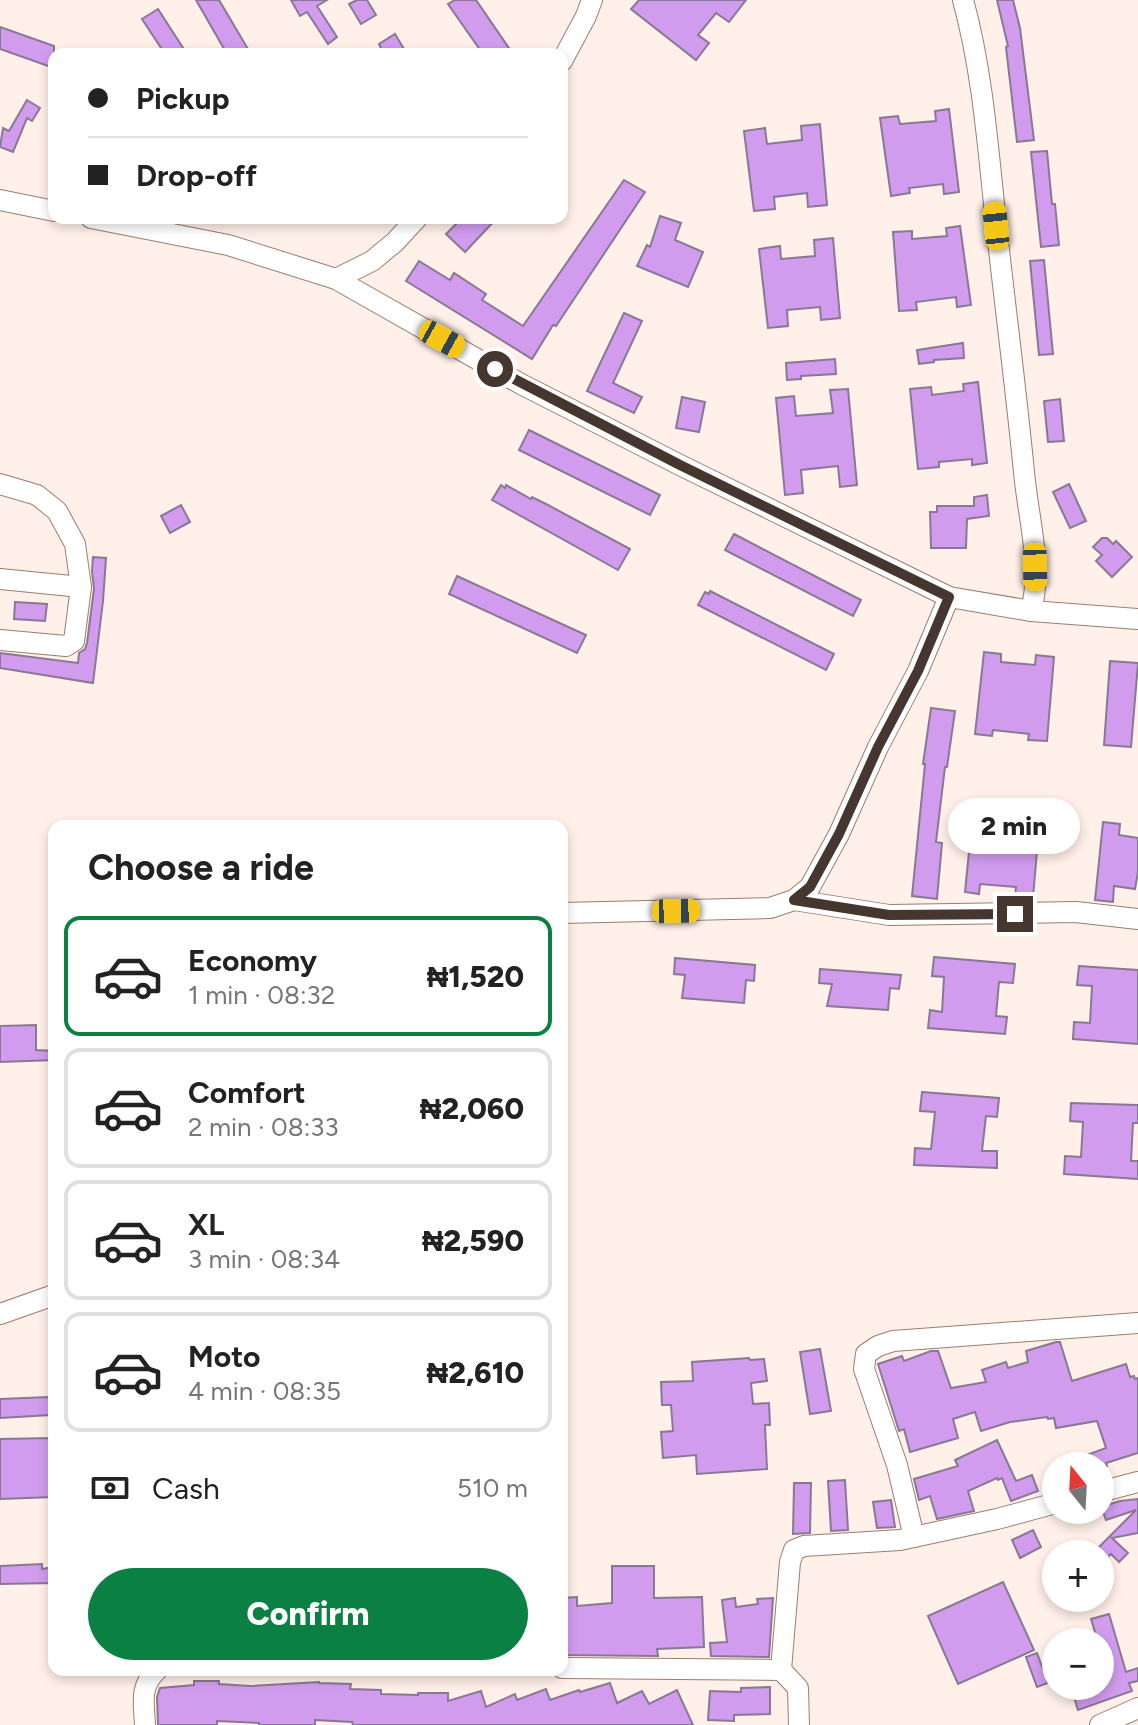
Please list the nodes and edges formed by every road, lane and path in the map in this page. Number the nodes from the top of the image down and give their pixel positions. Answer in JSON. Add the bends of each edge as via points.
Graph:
{"nodes":[{"id":1,"x":592,"y":0,"type":"edge"},
{"id":2,"x":963,"y":0,"type":"edge"},
{"id":3,"x":568,"y":50,"type":"edge"},
{"id":4,"x":0,"y":200,"type":"edge"},
{"id":5,"x":48,"y":210,"type":"edge"},
{"id":6,"x":121,"y":224,"type":"edge"},
{"id":7,"x":412,"y":224,"type":"edge"},
{"id":8,"x":336,"y":279,"type":"junction"},
{"id":9,"x":0,"y":484,"type":"edge"},
{"id":10,"x":0,"y":579,"type":"edge"},
{"id":11,"x":81,"y":587,"type":"junction"},
{"id":12,"x":949,"y":597,"type":"junction"},
{"id":13,"x":1031,"y":611,"type":"junction"},
{"id":14,"x":1138,"y":619,"type":"edge"},
{"id":15,"x":0,"y":640,"type":"edge"},
{"id":16,"x":794,"y":900,"type":"junction"},
{"id":17,"x":568,"y":913,"type":"edge"},
{"id":18,"x":1138,"y":919,"type":"edge"},
{"id":19,"x":48,"y":1297,"type":"edge"},
{"id":20,"x":0,"y":1314,"type":"edge"},
{"id":21,"x":1138,"y":1323,"type":"edge"},
{"id":22,"x":1138,"y":1482,"type":"edge"},
{"id":23,"x":1114,"y":1488,"type":"edge"},
{"id":24,"x":1042,"y":1507,"type":"edge"},
{"id":25,"x":914,"y":1537,"type":"junction"},
{"id":26,"x":568,"y":1668,"type":"edge"},
{"id":27,"x":781,"y":1670,"type":"junction"},
{"id":28,"x":151,"y":1676,"type":"edge"},
{"id":29,"x":1138,"y":1708,"type":"edge"},
{"id":30,"x":145,"y":1725,"type":"edge"},
{"id":31,"x":799,"y":1725,"type":"edge"},
{"id":32,"x":1100,"y":1725,"type":"edge"}],
"edges":[{"from":1,"to":3,"type":"street"},
{"from":2,"to":13,"type":"street","via":[[980,82],[1019,416],[1035,567]]},
{"from":4,"to":5,"type":"street"},
{"from":6,"to":8,"type":"street","via":[[228,245]]},
{"from":7,"to":8,"type":"street","via":[[372,261]]},
{"from":8,"to":12,"type":"street","via":[[521,384]]},
{"from":9,"to":11,"type":"street","via":[[37,495],[57,511],[75,544]]},
{"from":10,"to":11,"type":"street"},
{"from":11,"to":15,"type":"street","via":[[74,641],[58,646]]},
{"from":12,"to":13,"type":"street"},
{"from":12,"to":16,"type":"street","via":[[839,834],[810,887]]},
{"from":13,"to":14,"type":"street"},
{"from":16,"to":17,"type":"street","via":[[770,908]]},
{"from":16,"to":18,"type":"street","via":[[889,915],[1076,912]]},
{"from":19,"to":20,"type":"street"},
{"from":21,"to":25,"type":"street","via":[[893,1341],[866,1354],[864,1369],[897,1465]]},
{"from":22,"to":23,"type":"street"},
{"from":24,"to":25,"type":"street"},
{"from":25,"to":27,"type":"street","via":[[794,1550]]},
{"from":26,"to":27,"type":"street"},
{"from":27,"to":31,"type":"street","via":[[798,1688]]},
{"from":28,"to":30,"type":"street","via":[[144,1689]]},
{"from":29,"to":32,"type":"street"}]}
